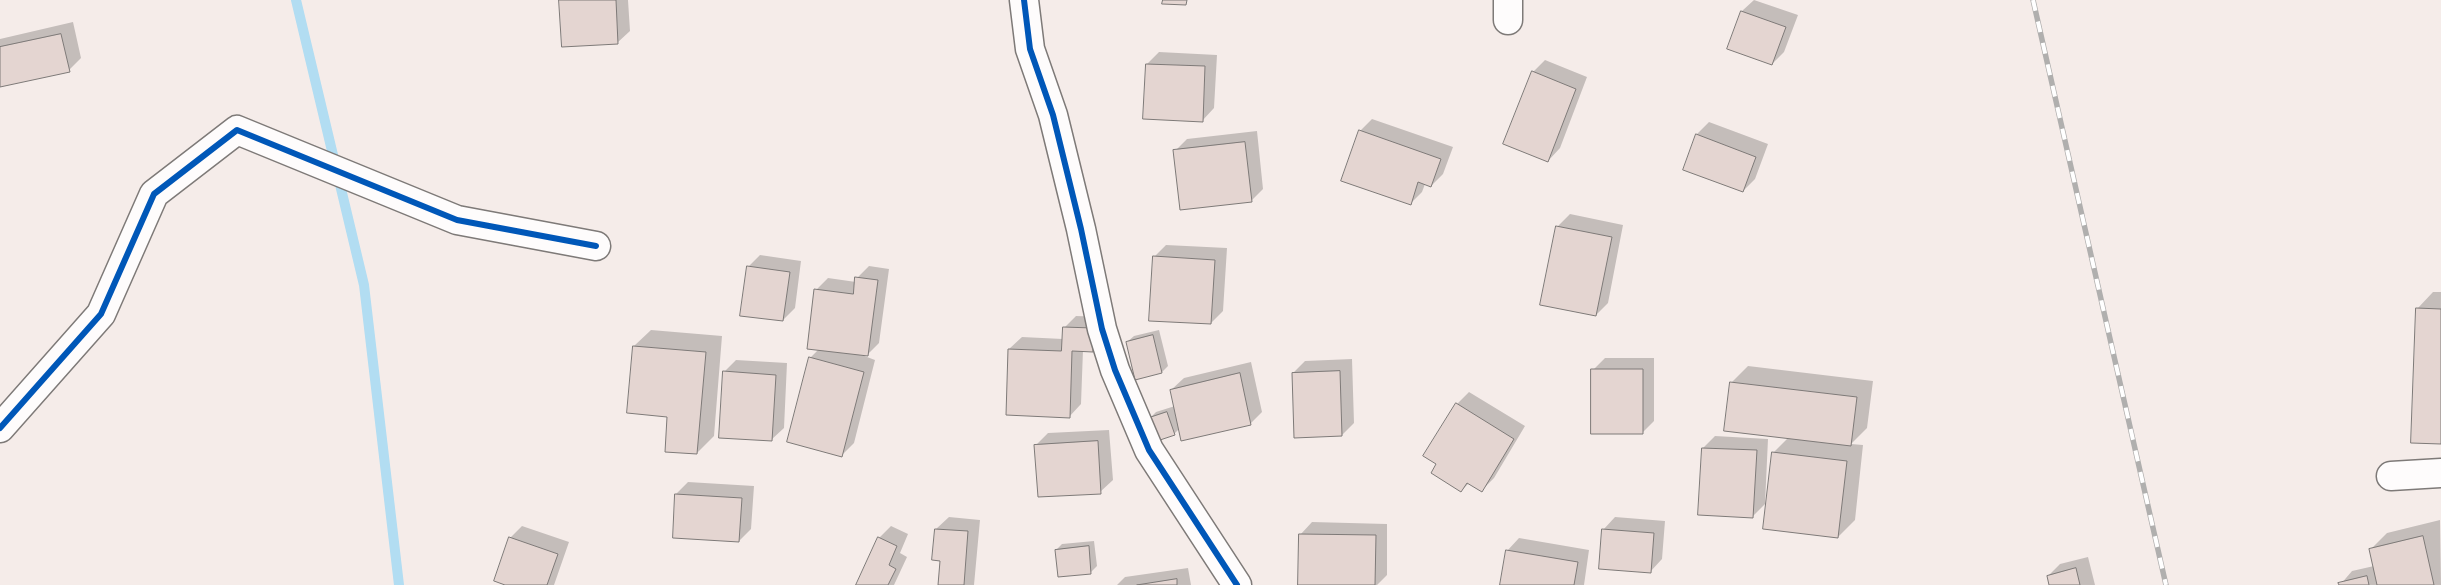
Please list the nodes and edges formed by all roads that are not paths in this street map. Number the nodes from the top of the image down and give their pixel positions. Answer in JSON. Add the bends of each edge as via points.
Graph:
{"nodes":[{"id":1,"x":1024,"y":0,"type":"edge"},
{"id":2,"x":596,"y":246,"type":"dead end"},
{"id":3,"x":0,"y":428,"type":"edge"},
{"id":4,"x":2441,"y":473,"type":"edge"},
{"id":5,"x":2391,"y":476,"type":"dead end"},
{"id":6,"x":1237,"y":585,"type":"edge"}],
"edges":[{"from":1,"to":6,"type":"street","via":[[1030,49],[1053,115],[1102,329],[1115,370],[1149,450]]},
{"from":2,"to":3,"type":"street","via":[[457,220],[237,130],[154,194],[101,314]]},
{"from":4,"to":5,"type":"street"}]}
